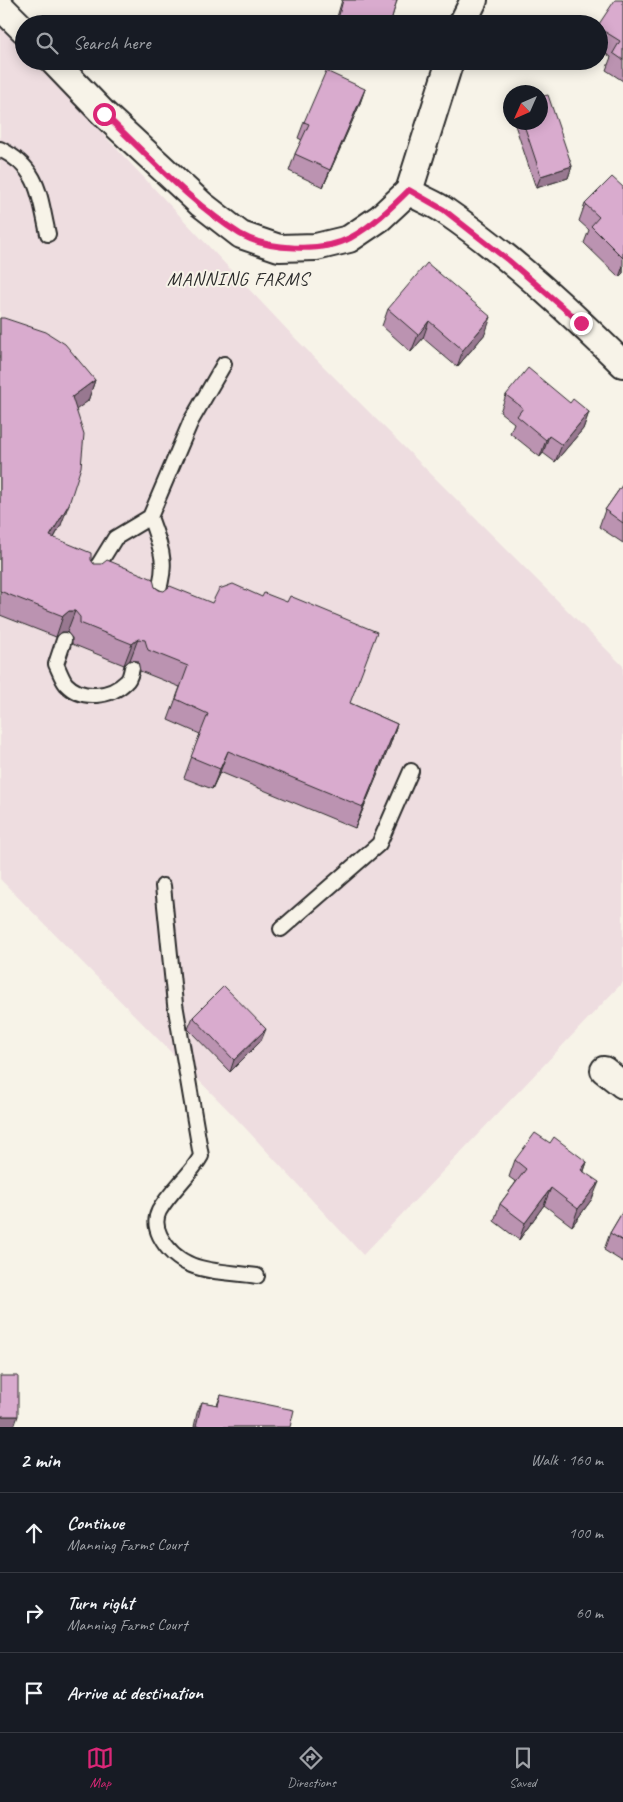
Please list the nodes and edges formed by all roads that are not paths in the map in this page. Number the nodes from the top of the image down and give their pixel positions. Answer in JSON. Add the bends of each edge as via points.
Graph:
{"nodes":[{"id":1,"x":474,"y":0,"type":"edge"},
{"id":2,"x":0,"y":6,"type":"edge"},
{"id":3,"x":466,"y":15,"type":"edge"},
{"id":4,"x":15,"y":21,"type":"edge"},
{"id":5,"x":62,"y":70,"type":"edge"},
{"id":6,"x":447,"y":70,"type":"edge"},
{"id":7,"x":0,"y":149,"type":"edge"},
{"id":8,"x":409,"y":190,"type":"junction"},
{"id":9,"x":48,"y":234,"type":"dead end"},
{"id":10,"x":224,"y":364,"type":"dead end"},
{"id":11,"x":623,"y":364,"type":"edge"},
{"id":12,"x":150,"y":517,"type":"junction"},
{"id":13,"x":91,"y":577,"type":"edge"},
{"id":14,"x":154,"y":603,"type":"edge"},
{"id":15,"x":64,"y":640,"type":"dead end"},
{"id":16,"x":132,"y":668,"type":"dead end"},
{"id":17,"x":411,"y":771,"type":"dead end"},
{"id":18,"x":163,"y":886,"type":"dead end"},
{"id":19,"x":281,"y":928,"type":"dead end"},
{"id":20,"x":257,"y":1276,"type":"dead end"}],
"edges":[{"from":1,"to":3,"type":"street"},
{"from":2,"to":4,"type":"street"},
{"from":5,"to":8,"type":"street","via":[[201,204],[241,234],[279,248],[316,247],[349,239],[380,218]]},
{"from":6,"to":8,"type":"street"},
{"from":7,"to":9,"type":"lane","via":[[14,156],[35,180]]},
{"from":8,"to":11,"type":"street","via":[[444,210],[508,260]]},
{"from":10,"to":12,"type":"lane","via":[[191,420]]},
{"from":12,"to":13,"type":"lane","via":[[115,538]]},
{"from":12,"to":14,"type":"lane","via":[[162,550],[163,580]]},
{"from":15,"to":16,"type":"lane","via":[[56,664],[66,684],[78,692],[95,697],[115,689],[128,681]]},
{"from":17,"to":19,"type":"lane","via":[[379,844]]},
{"from":18,"to":20,"type":"lane","via":[[175,1004],[201,1156],[192,1172],[158,1212],[156,1228],[167,1251],[189,1267]]}]}
